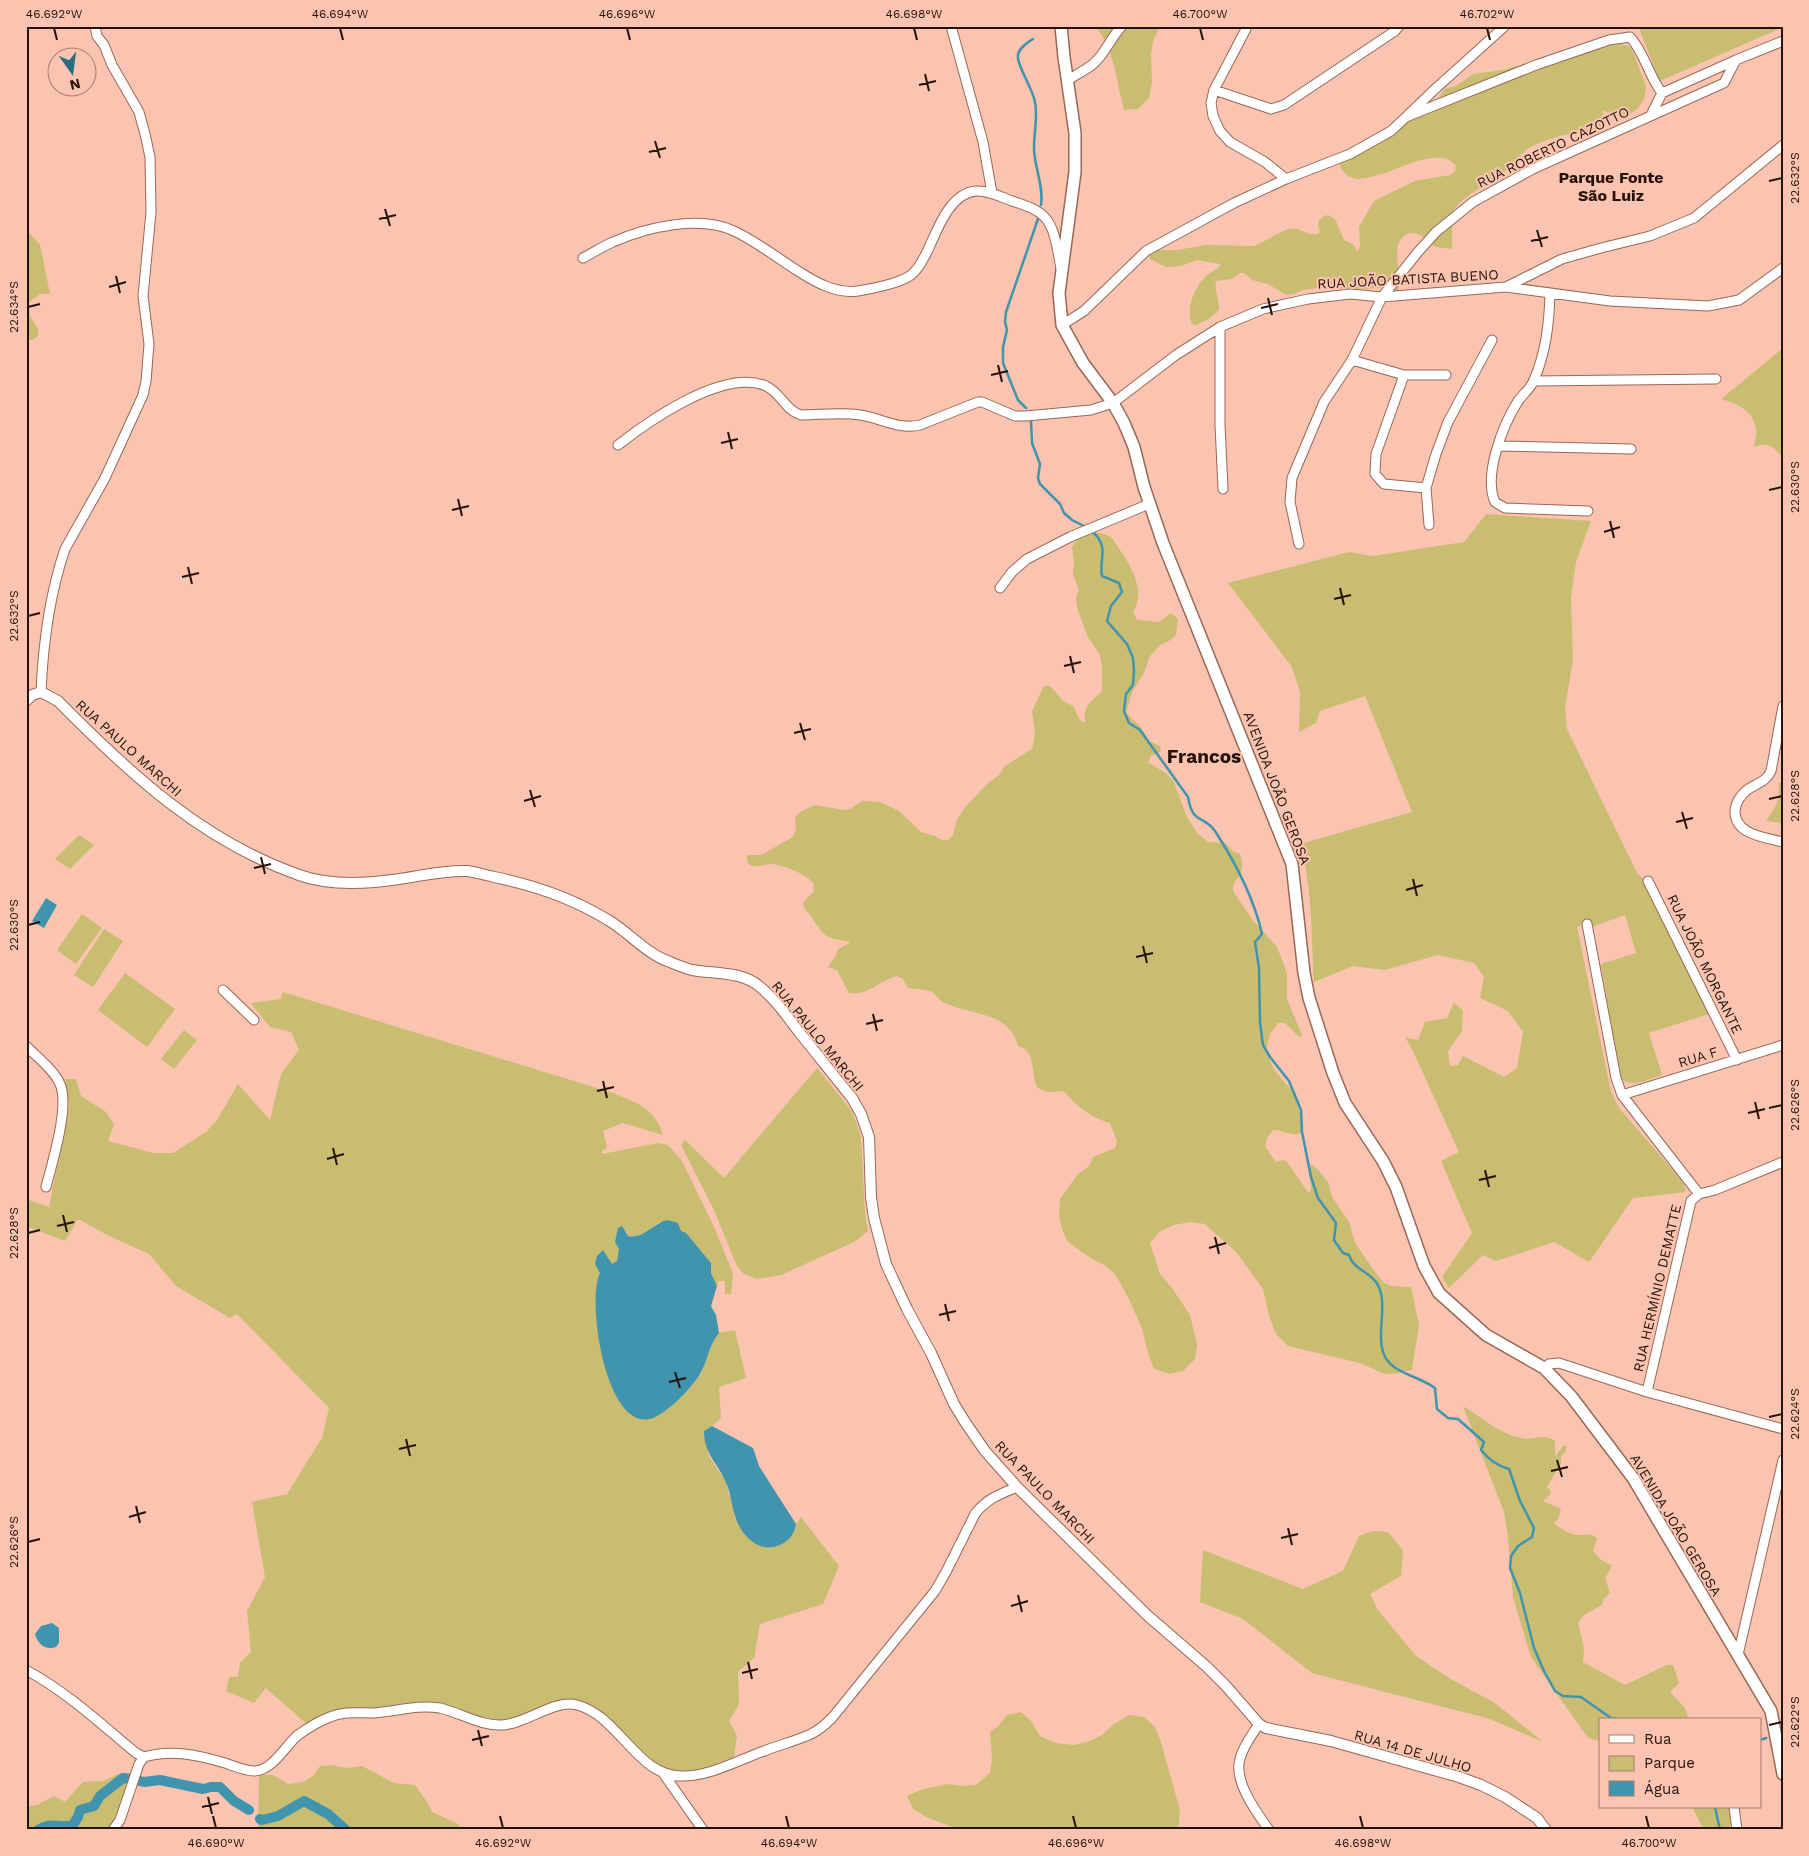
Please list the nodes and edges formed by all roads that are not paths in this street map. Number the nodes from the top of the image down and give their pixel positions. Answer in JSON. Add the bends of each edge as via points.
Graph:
{"nodes":[{"id":1,"x":95,"y":26,"type":"edge"},
{"id":2,"x":951,"y":26,"type":"edge"},
{"id":3,"x":1062,"y":26,"type":"edge"},
{"id":4,"x":1122,"y":26,"type":"edge"},
{"id":5,"x":1399,"y":26,"type":"edge"},
{"id":6,"x":1505,"y":26,"type":"edge"},
{"id":7,"x":1246,"y":29,"type":"dead end"},
{"id":8,"x":1783,"y":41,"type":"edge"},
{"id":9,"x":1736,"y":60,"type":"junction"},
{"id":10,"x":1068,"y":80,"type":"junction"},
{"id":11,"x":1214,"y":90,"type":"junction"},
{"id":12,"x":1662,"y":92,"type":"junction"},
{"id":13,"x":1652,"y":115,"type":"junction"},
{"id":14,"x":1406,"y":117,"type":"junction"},
{"id":15,"x":1783,"y":146,"type":"edge"},
{"id":16,"x":1286,"y":179,"type":"junction"},
{"id":17,"x":992,"y":193,"type":"junction"},
{"id":18,"x":583,"y":258,"type":"dead end"},
{"id":19,"x":1783,"y":268,"type":"edge"},
{"id":20,"x":1062,"y":273,"type":"junction"},
{"id":21,"x":1506,"y":287,"type":"junction"},
{"id":22,"x":1550,"y":294,"type":"junction"},
{"id":23,"x":1382,"y":298,"type":"junction"},
{"id":24,"x":1062,"y":325,"type":"junction"},
{"id":25,"x":1220,"y":327,"type":"junction"},
{"id":26,"x":1492,"y":340,"type":"dead end"},
{"id":27,"x":1352,"y":360,"type":"junction"},
{"id":28,"x":1404,"y":375,"type":"junction"},
{"id":29,"x":1446,"y":375,"type":"dead end"},
{"id":30,"x":1716,"y":379,"type":"dead end"},
{"id":31,"x":1534,"y":381,"type":"junction"},
{"id":32,"x":1113,"y":403,"type":"junction"},
{"id":33,"x":618,"y":445,"type":"dead end"},
{"id":34,"x":1499,"y":446,"type":"junction"},
{"id":35,"x":1631,"y":449,"type":"dead end"},
{"id":36,"x":1426,"y":488,"type":"junction"},
{"id":37,"x":1223,"y":489,"type":"dead end"},
{"id":38,"x":1149,"y":504,"type":"junction"},
{"id":39,"x":1588,"y":511,"type":"dead end"},
{"id":40,"x":1428,"y":525,"type":"dead end"},
{"id":41,"x":1300,"y":544,"type":"dead end"},
{"id":42,"x":1000,"y":588,"type":"dead end"},
{"id":43,"x":41,"y":692,"type":"junction"},
{"id":44,"x":26,"y":701,"type":"edge"},
{"id":45,"x":1783,"y":706,"type":"edge"},
{"id":46,"x":1783,"y":842,"type":"edge"},
{"id":47,"x":1648,"y":881,"type":"dead end"},
{"id":48,"x":1587,"y":924,"type":"dead end"},
{"id":49,"x":223,"y":990,"type":"dead end"},
{"id":50,"x":254,"y":1020,"type":"dead end"},
{"id":51,"x":1783,"y":1045,"type":"edge"},
{"id":52,"x":26,"y":1046,"type":"edge"},
{"id":53,"x":1737,"y":1060,"type":"junction"},
{"id":54,"x":1622,"y":1095,"type":"junction"},
{"id":55,"x":1783,"y":1162,"type":"edge"},
{"id":56,"x":46,"y":1187,"type":"dead end"},
{"id":57,"x":1699,"y":1194,"type":"junction"},
{"id":58,"x":1544,"y":1368,"type":"junction"},
{"id":59,"x":1647,"y":1392,"type":"junction"},
{"id":60,"x":1783,"y":1429,"type":"edge"},
{"id":61,"x":1783,"y":1460,"type":"edge"},
{"id":62,"x":1017,"y":1487,"type":"junction"},
{"id":63,"x":1738,"y":1655,"type":"junction"},
{"id":64,"x":26,"y":1670,"type":"edge"},
{"id":65,"x":1258,"y":1724,"type":"junction"},
{"id":66,"x":144,"y":1757,"type":"junction"},
{"id":67,"x":663,"y":1773,"type":"junction"},
{"id":68,"x":1783,"y":1774,"type":"edge"},
{"id":69,"x":1734,"y":1808,"type":"edge"},
{"id":70,"x":113,"y":1830,"type":"edge"},
{"id":71,"x":703,"y":1830,"type":"edge"},
{"id":72,"x":1269,"y":1830,"type":"edge"},
{"id":73,"x":1546,"y":1830,"type":"edge"},
{"id":74,"x":1737,"y":1830,"type":"edge"}],
"edges":[{"from":1,"to":43,"type":"street","via":[[97,36],[139,112],[150,157],[151,212],[143,296],[148,344],[146,381],[105,478],[65,549],[45,638]]},
{"from":2,"to":17,"type":"street","via":[[983,142]]},
{"from":3,"to":10,"type":"main road","name":"AVENIDA JOÃO GEROSA"},
{"from":4,"to":10,"type":"street","via":[[1093,64]]},
{"from":5,"to":11,"type":"street","via":[[1284,105],[1271,109]]},
{"from":6,"to":14,"type":"street"},
{"from":7,"to":11,"type":"street"},
{"from":8,"to":9,"type":"street"},
{"from":9,"to":12,"type":"street"},
{"from":9,"to":13,"type":"street","name":"RUA ROBERTO CAZOTTO","via":[[1724,83]]},
{"from":10,"to":20,"type":"main road","name":"AVENIDA JOÃO GEROSA","via":[[1076,172]]},
{"from":11,"to":16,"type":"street","via":[[1211,103],[1220,131],[1230,142],[1265,162]]},
{"from":12,"to":13,"type":"street"},
{"from":12,"to":14,"type":"street","via":[[1636,43],[1630,38],[1622,38],[1536,65]]},
{"from":13,"to":23,"type":"street","name":"RUA ROBERTO CAZOTTO","via":[[1533,169],[1473,202],[1436,232]]},
{"from":14,"to":16,"type":"street","via":[[1391,131],[1350,154]]},
{"from":15,"to":21,"type":"street","via":[[1694,218],[1650,236],[1562,260]]},
{"from":16,"to":24,"type":"street","via":[[1146,251],[1084,311]]},
{"from":17,"to":18,"type":"street","via":[[976,191],[962,196],[953,205],[920,266],[912,274],[856,292],[835,290],[809,278],[734,231],[710,223],[646,231],[612,242]]},
{"from":17,"to":20,"type":"street","via":[[1029,207],[1047,220]]},
{"from":19,"to":22,"type":"street","name":"RUA JOÃO BATISTA BUENO","via":[[1739,300],[1708,306]]},
{"from":20,"to":24,"type":"main road","name":"AVENIDA JOÃO GEROSA","via":[[1059,293]]},
{"from":21,"to":22,"type":"street","name":"RUA JOÃO BATISTA BUENO"},
{"from":21,"to":23,"type":"street","name":"RUA JOÃO BATISTA BUENO"},
{"from":22,"to":31,"type":"street","via":[[1547,341]]},
{"from":23,"to":25,"type":"street","name":"RUA JOÃO BATISTA BUENO","via":[[1350,294],[1308,299],[1264,310]]},
{"from":23,"to":27,"type":"street","name":"RUA ROBERTO CAZOTTO"},
{"from":24,"to":32,"type":"main road","name":"AVENIDA JOÃO GEROSA","via":[[1083,363]]},
{"from":25,"to":32,"type":"street","name":"RUA JOÃO BATISTA BUENO","via":[[1176,355]]},
{"from":25,"to":37,"type":"street"},
{"from":26,"to":36,"type":"street","via":[[1448,422]]},
{"from":27,"to":28,"type":"street"},
{"from":27,"to":41,"type":"street","name":"RUA ROBERTO CAZOTTO","via":[[1324,402],[1292,478],[1290,502]]},
{"from":28,"to":29,"type":"street"},
{"from":28,"to":36,"type":"street","via":[[1376,454],[1374,474],[1384,484]]},
{"from":30,"to":31,"type":"street"},
{"from":31,"to":34,"type":"street","via":[[1518,402]]},
{"from":32,"to":33,"type":"street","via":[[1091,410],[1015,416],[978,402],[912,427],[860,415],[801,415],[794,413],[768,387],[745,382],[699,394],[644,425]]},
{"from":32,"to":38,"type":"main road","name":"AVENIDA JOÃO GEROSA","via":[[1134,447]]},
{"from":34,"to":35,"type":"street"},
{"from":34,"to":39,"type":"street","via":[[1491,482],[1495,502],[1505,508]]},
{"from":36,"to":40,"type":"street"},
{"from":38,"to":42,"type":"street","via":[[1027,559]]},
{"from":38,"to":58,"type":"main road","name":"AVENIDA JOÃO GEROSA","via":[[1292,864],[1309,998],[1345,1103],[1396,1187],[1424,1266],[1439,1293],[1486,1335]]},
{"from":43,"to":44,"type":"street"},
{"from":43,"to":62,"type":"street","name":"RUA PAULO MARCHI","via":[[58,701],[160,797],[186,816],[253,855],[300,875],[334,882],[366,882],[469,871],[511,880],[608,920],[664,960],[690,969],[742,978],[758,985],[779,1006],[852,1098],[861,1114],[869,1137],[874,1218],[886,1264],[958,1410],[985,1451]]},
{"from":45,"to":46,"type":"street","via":[[1768,779],[1747,790],[1735,812],[1740,827],[1749,833]]},
{"from":47,"to":53,"type":"street","name":"RUA JOÃO MORGANTE"},
{"from":48,"to":54,"type":"street"},
{"from":49,"to":50,"type":"street"},
{"from":51,"to":53,"type":"street","name":"RUA F"},
{"from":52,"to":56,"type":"street","via":[[60,1083],[63,1094],[63,1109]]},
{"from":53,"to":54,"type":"street","name":"RUA F"},
{"from":54,"to":57,"type":"street"},
{"from":55,"to":57,"type":"street","name":"RUA HERMÍNIO DEMATTE"},
{"from":57,"to":59,"type":"street","name":"RUA HERMÍNIO DEMATTE","via":[[1691,1201]]},
{"from":58,"to":59,"type":"street","via":[[1560,1363]]},
{"from":58,"to":63,"type":"main road","name":"AVENIDA JOÃO GEROSA","via":[[1584,1411],[1633,1478]]},
{"from":59,"to":60,"type":"street"},
{"from":61,"to":63,"type":"street"},
{"from":62,"to":65,"type":"street","name":"RUA PAULO MARCHI","via":[[1147,1615],[1220,1680]]},
{"from":62,"to":67,"type":"street","via":[[990,1498],[981,1506],[934,1591],[825,1725],[810,1734],[700,1774],[680,1777]]},
{"from":63,"to":68,"type":"main road","name":"AVENIDA JOÃO GEROSA","via":[[1771,1711]]},
{"from":64,"to":66,"type":"street","via":[[77,1703]]},
{"from":65,"to":72,"type":"street","via":[[1239,1762],[1243,1785]]},
{"from":65,"to":73,"type":"street","name":"RUA 14 DE JULHO","via":[[1394,1758],[1466,1780],[1526,1810]]},
{"from":66,"to":67,"type":"street","via":[[159,1753],[203,1756],[253,1771],[262,1770],[296,1736],[332,1716],[349,1712],[372,1713],[424,1706],[487,1724],[503,1725],[567,1703],[579,1705],[608,1722],[647,1763]]},
{"from":66,"to":70,"type":"street","via":[[120,1820]]},
{"from":67,"to":71,"type":"street"},
{"from":69,"to":74,"type":"street"}]}
